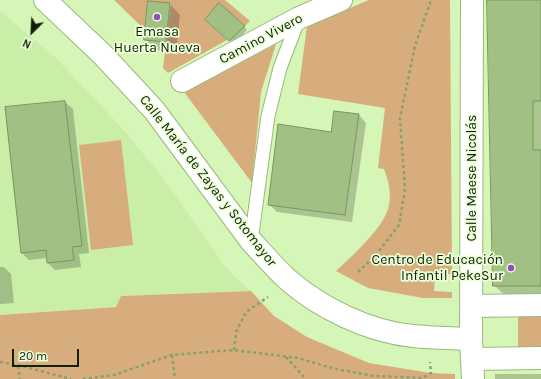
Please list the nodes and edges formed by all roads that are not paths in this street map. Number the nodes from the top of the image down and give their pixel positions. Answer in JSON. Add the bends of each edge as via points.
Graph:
{"nodes":[{"id":1,"x":341,"y":0,"type":"edge"},
{"id":2,"x":472,"y":0,"type":"edge"},
{"id":3,"x":47,"y":3,"type":"edge"},
{"id":4,"x":299,"y":18,"type":"junction"},
{"id":5,"x":182,"y":81,"type":"dead end"},
{"id":6,"x":252,"y":241,"type":"junction"},
{"id":7,"x":541,"y":305,"type":"edge"},
{"id":8,"x":472,"y":306,"type":"junction"},
{"id":9,"x":541,"y":358,"type":"edge"},
{"id":10,"x":472,"y":359,"type":"edge"}],
"edges":[{"from":1,"to":4,"type":"street","name":"Camino Vivero"},
{"from":2,"to":8,"type":"street","name":"Calle Maese Nicolás"},
{"from":3,"to":6,"type":"street","name":"Calle María de Zayas y Sotomayor","via":[[103,54],[154,110]]},
{"from":4,"to":5,"type":"street","name":"Camino Vivero"},
{"from":4,"to":6,"type":"lane","via":[[280,68],[268,116]]},
{"from":6,"to":10,"type":"street","name":"Calle María de Zayas y Sotomayor","via":[[288,279],[322,305],[368,327],[412,336]]},
{"from":7,"to":8,"type":"street"},
{"from":8,"to":10,"type":"street","name":"Calle Maese Nicolás"},
{"from":9,"to":10,"type":"street","name":"Calle María de Zayas y Sotomayor"}]}
